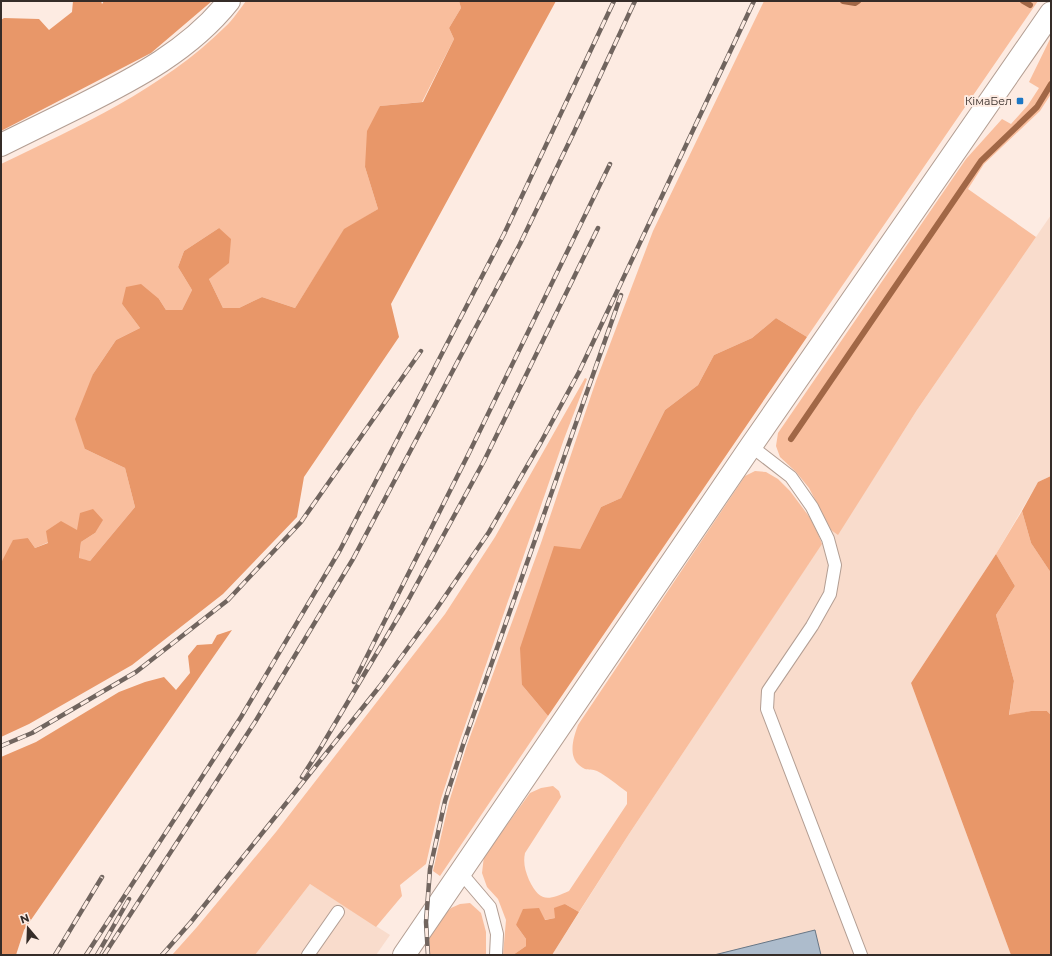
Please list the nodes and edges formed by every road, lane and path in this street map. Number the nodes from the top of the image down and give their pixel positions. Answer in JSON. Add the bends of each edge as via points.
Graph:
{"nodes":[{"id":1,"x":229,"y":1,"type":"edge"},
{"id":2,"x":1051,"y":13,"type":"edge"},
{"id":3,"x":1,"y":145,"type":"edge"},
{"id":4,"x":751,"y":446,"type":"junction"},
{"id":5,"x":461,"y":873,"type":"junction"},
{"id":6,"x":338,"y":912,"type":"dead end"},
{"id":7,"x":308,"y":955,"type":"edge"},
{"id":8,"x":404,"y":955,"type":"edge"},
{"id":9,"x":496,"y":955,"type":"edge"},
{"id":10,"x":861,"y":955,"type":"edge"}],
"edges":[{"from":1,"to":3,"type":"street","via":[[216,17],[171,56],[119,87]]},
{"from":2,"to":4,"type":"street"},
{"from":4,"to":5,"type":"street"},
{"from":4,"to":10,"type":"lane","via":[[792,477],[812,507],[828,539],[835,565],[830,594],[812,626],[768,691],[767,709]]},
{"from":5,"to":8,"type":"street"},
{"from":5,"to":9,"type":"lane","via":[[490,908],[497,934]]},
{"from":6,"to":7,"type":"lane"}]}
